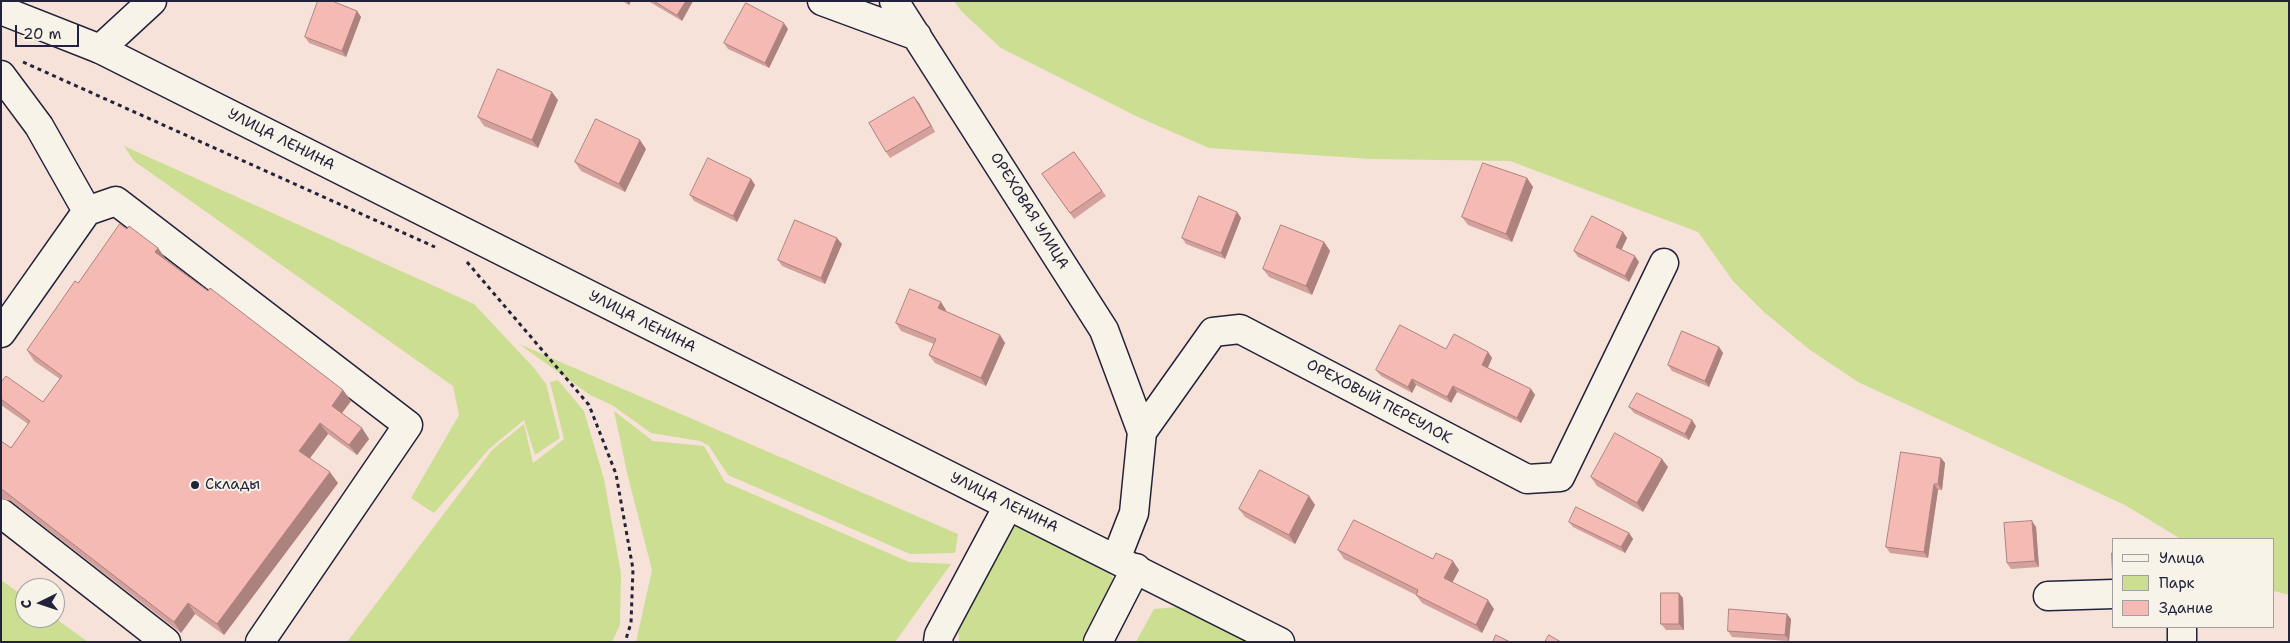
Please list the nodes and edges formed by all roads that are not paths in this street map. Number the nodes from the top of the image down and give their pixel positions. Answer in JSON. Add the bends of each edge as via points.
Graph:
{"nodes":[{"id":1,"x":152,"y":1,"type":"edge"},
{"id":2,"x":822,"y":1,"type":"edge"},
{"id":3,"x":894,"y":1,"type":"edge"},
{"id":4,"x":1,"y":10,"type":"edge"},
{"id":5,"x":917,"y":36,"type":"junction"},
{"id":6,"x":100,"y":49,"type":"junction"},
{"id":7,"x":10,"y":68,"type":"edge"},
{"id":8,"x":87,"y":211,"type":"junction"},
{"id":9,"x":1664,"y":263,"type":"dead end"},
{"id":10,"x":1,"y":333,"type":"edge"},
{"id":11,"x":1142,"y":432,"type":"junction"},
{"id":12,"x":1008,"y":506,"type":"junction"},
{"id":13,"x":1,"y":513,"type":"edge"},
{"id":14,"x":1126,"y":563,"type":"junction"},
{"id":15,"x":2112,"y":594,"type":"edge"},
{"id":16,"x":2048,"y":596,"type":"dead end"},
{"id":17,"x":2182,"y":628,"type":"edge"},
{"id":18,"x":936,"y":639,"type":"edge"},
{"id":19,"x":166,"y":642,"type":"edge"},
{"id":20,"x":260,"y":642,"type":"edge"},
{"id":21,"x":1098,"y":642,"type":"edge"},
{"id":22,"x":1280,"y":642,"type":"edge"},
{"id":23,"x":2182,"y":642,"type":"edge"}],
"edges":[{"from":1,"to":6,"type":"main road"},
{"from":2,"to":5,"type":"main road"},
{"from":3,"to":5,"type":"main road","name":"ОРЕХОВАЯ УЛИЦА"},
{"from":4,"to":6,"type":"main road","name":"УЛИЦА ЛЕНИНА"},
{"from":5,"to":11,"type":"main road","name":"ОРЕХОВАЯ УЛИЦА","via":[[1104,330]]},
{"from":6,"to":12,"type":"main road","name":"УЛИЦА ЛЕНИНА"},
{"from":7,"to":8,"type":"main road","via":[[38,126]]},
{"from":8,"to":10,"type":"main road"},
{"from":8,"to":20,"type":"main road","via":[[116,201],[408,425]]},
{"from":9,"to":11,"type":"main road","name":"ОРЕХОВЫЙ ПЕРЕУЛОК","via":[[1560,477],[1527,479],[1240,329],[1213,332]]},
{"from":11,"to":14,"type":"main road","name":"ОРЕХОВЫЙ ПЕРЕУЛОК"},
{"from":12,"to":14,"type":"main road","name":"УЛИЦА ЛЕНИНА"},
{"from":12,"to":18,"type":"main road"},
{"from":13,"to":19,"type":"main road"},
{"from":14,"to":21,"type":"main road","name":"ОРЕХОВЫЙ ПЕРЕУЛОК"},
{"from":14,"to":22,"type":"main road","name":"УЛИЦА ЛЕНИНА"},
{"from":15,"to":16,"type":"main road"},
{"from":17,"to":23,"type":"main road"}]}
